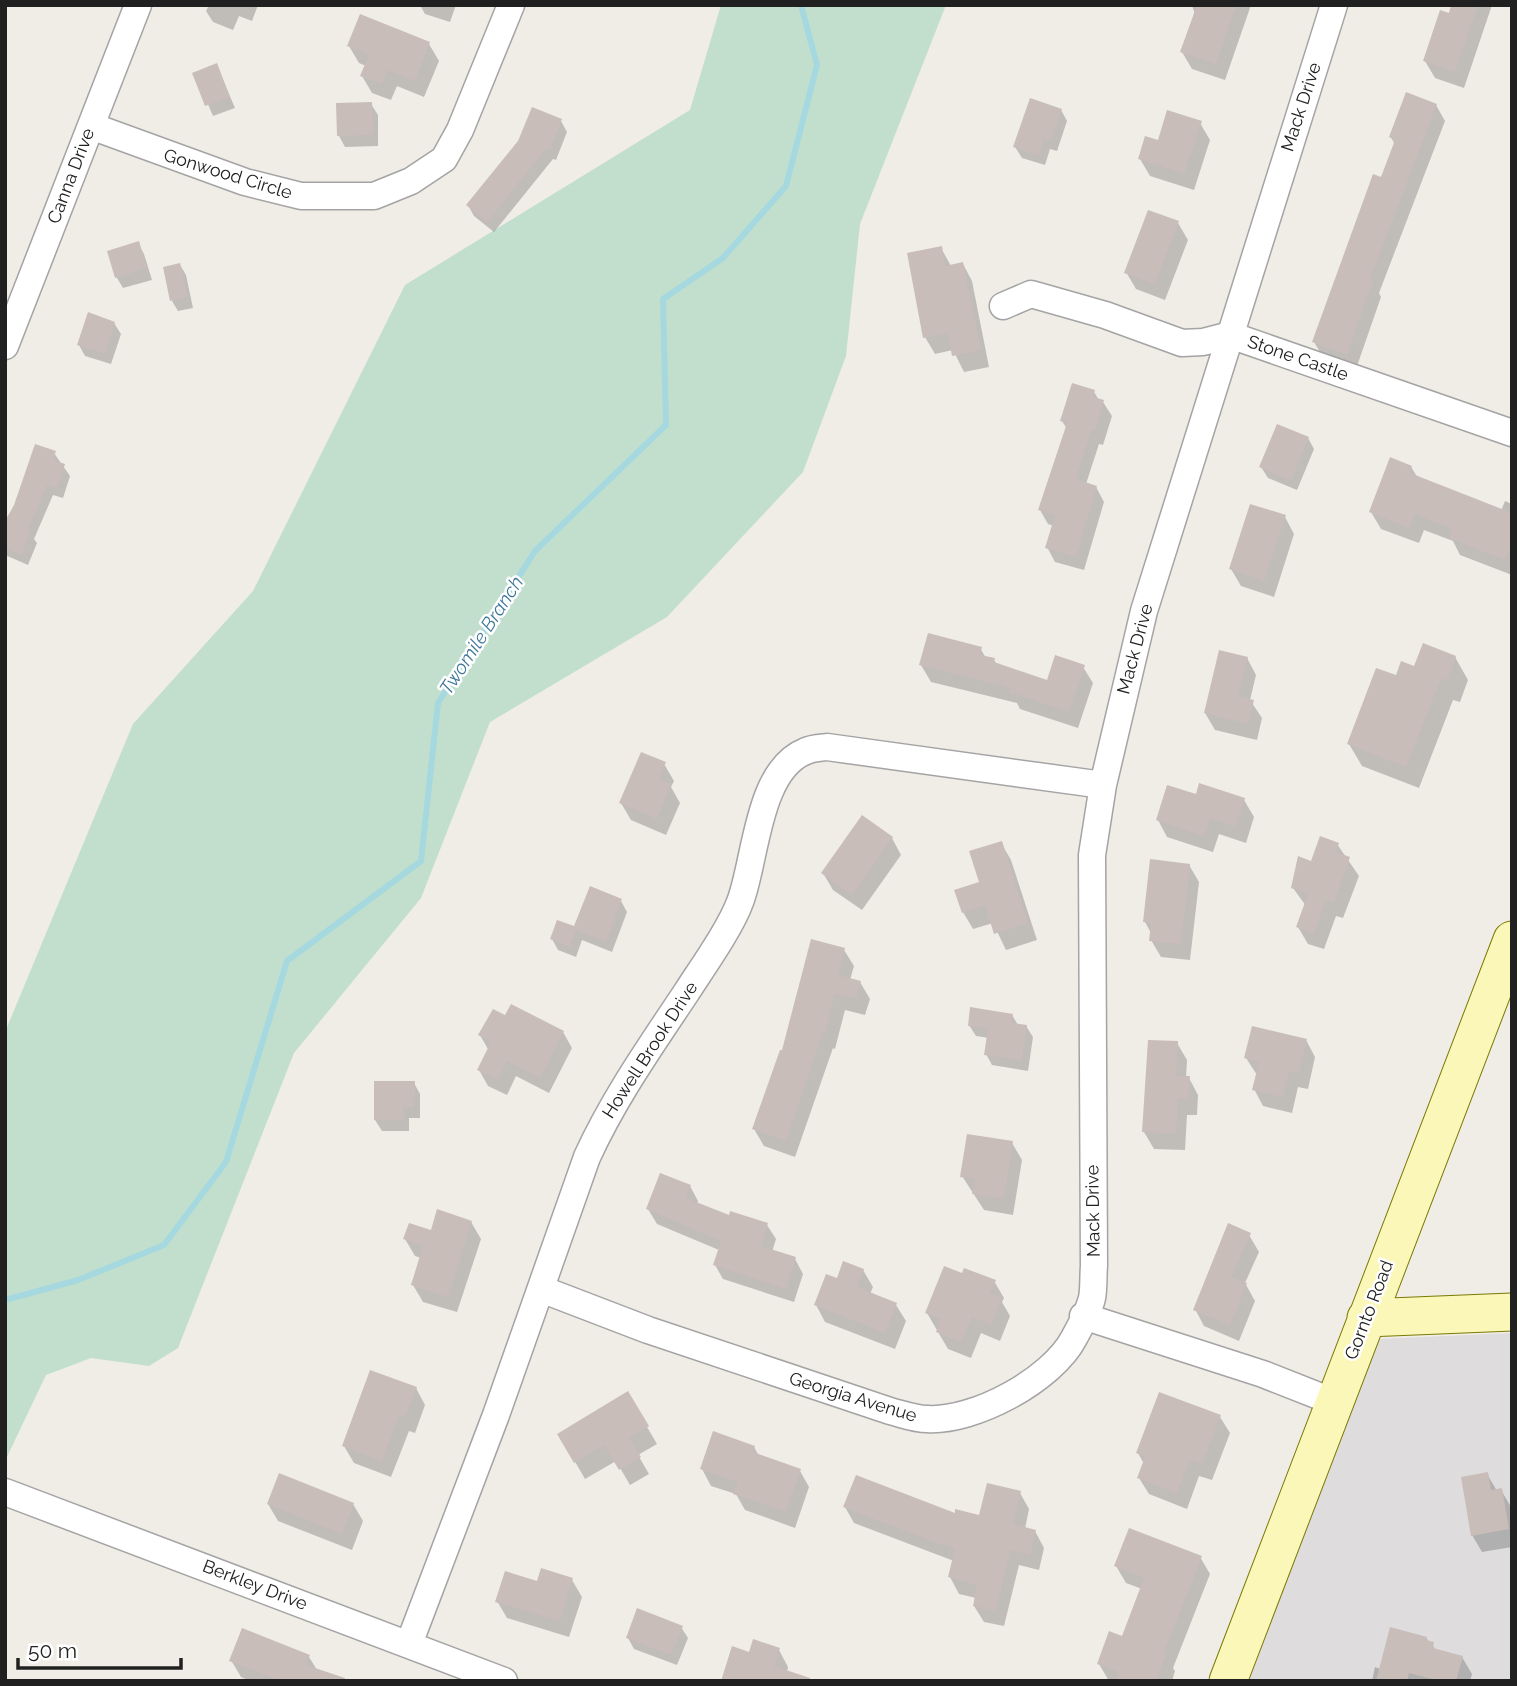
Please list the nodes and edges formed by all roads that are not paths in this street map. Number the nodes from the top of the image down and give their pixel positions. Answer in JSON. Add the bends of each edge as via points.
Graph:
{"nodes":[{"id":1,"x":138,"y":5,"type":"edge"},
{"id":2,"x":510,"y":5,"type":"edge"},
{"id":3,"x":1334,"y":5,"type":"edge"},
{"id":4,"x":91,"y":126,"type":"junction"},
{"id":5,"x":1003,"y":306,"type":"dead end"},
{"id":6,"x":1230,"y":335,"type":"junction"},
{"id":7,"x":5,"y":346,"type":"edge"},
{"id":8,"x":1512,"y":433,"type":"edge"},
{"id":9,"x":1102,"y":785,"type":"junction"},
{"id":10,"x":1512,"y":940,"type":"edge"},
{"id":11,"x":541,"y":1289,"type":"junction"},
{"id":12,"x":1512,"y":1312,"type":"edge"},
{"id":13,"x":1083,"y":1317,"type":"junction"},
{"id":14,"x":1366,"y":1318,"type":"junction"},
{"id":15,"x":1334,"y":1402,"type":"junction"},
{"id":16,"x":5,"y":1492,"type":"edge"},
{"id":17,"x":409,"y":1644,"type":"junction"},
{"id":18,"x":503,"y":1681,"type":"edge"},
{"id":19,"x":1228,"y":1681,"type":"edge"}],
"edges":[{"from":1,"to":4,"type":"street","name":"Canna Drive"},
{"from":2,"to":4,"type":"street","name":"Gonwood Circle","via":[[444,159],[411,181],[374,196],[300,196],[267,188]]},
{"from":3,"to":6,"type":"street","name":"Mack Drive"},
{"from":4,"to":7,"type":"street","name":"Canna Drive"},
{"from":5,"to":6,"type":"street","name":"Stone Castle","via":[[1031,294],[1182,342]]},
{"from":6,"to":8,"type":"street","name":"Stone Castle"},
{"from":6,"to":9,"type":"street","name":"Mack Drive","via":[[1144,611]]},
{"from":9,"to":11,"type":"street","name":"Howell Brook Drive","via":[[827,747],[805,751],[792,760],[763,807],[739,905],[605,1117]]},
{"from":9,"to":13,"type":"street","name":"Mack Drive","via":[[1092,855],[1094,1266],[1092,1299]]},
{"from":10,"to":14,"type":"main road","name":"Gornto Road"},
{"from":11,"to":13,"type":"street","name":"Georgia Avenue","via":[[648,1330],[926,1419],[953,1418],[987,1407],[1019,1389],[1052,1366],[1073,1340]]},
{"from":11,"to":17,"type":"street","name":"Howell Brook Drive"},
{"from":12,"to":14,"type":"main road"},
{"from":13,"to":15,"type":"street","via":[[1263,1374]]},
{"from":14,"to":15,"type":"main road","name":"Gornto Road"},
{"from":15,"to":19,"type":"main road","name":"Gornto Road"},
{"from":16,"to":17,"type":"street","name":"Berkley Drive"},
{"from":17,"to":18,"type":"street","name":"Berkley Drive"}]}
